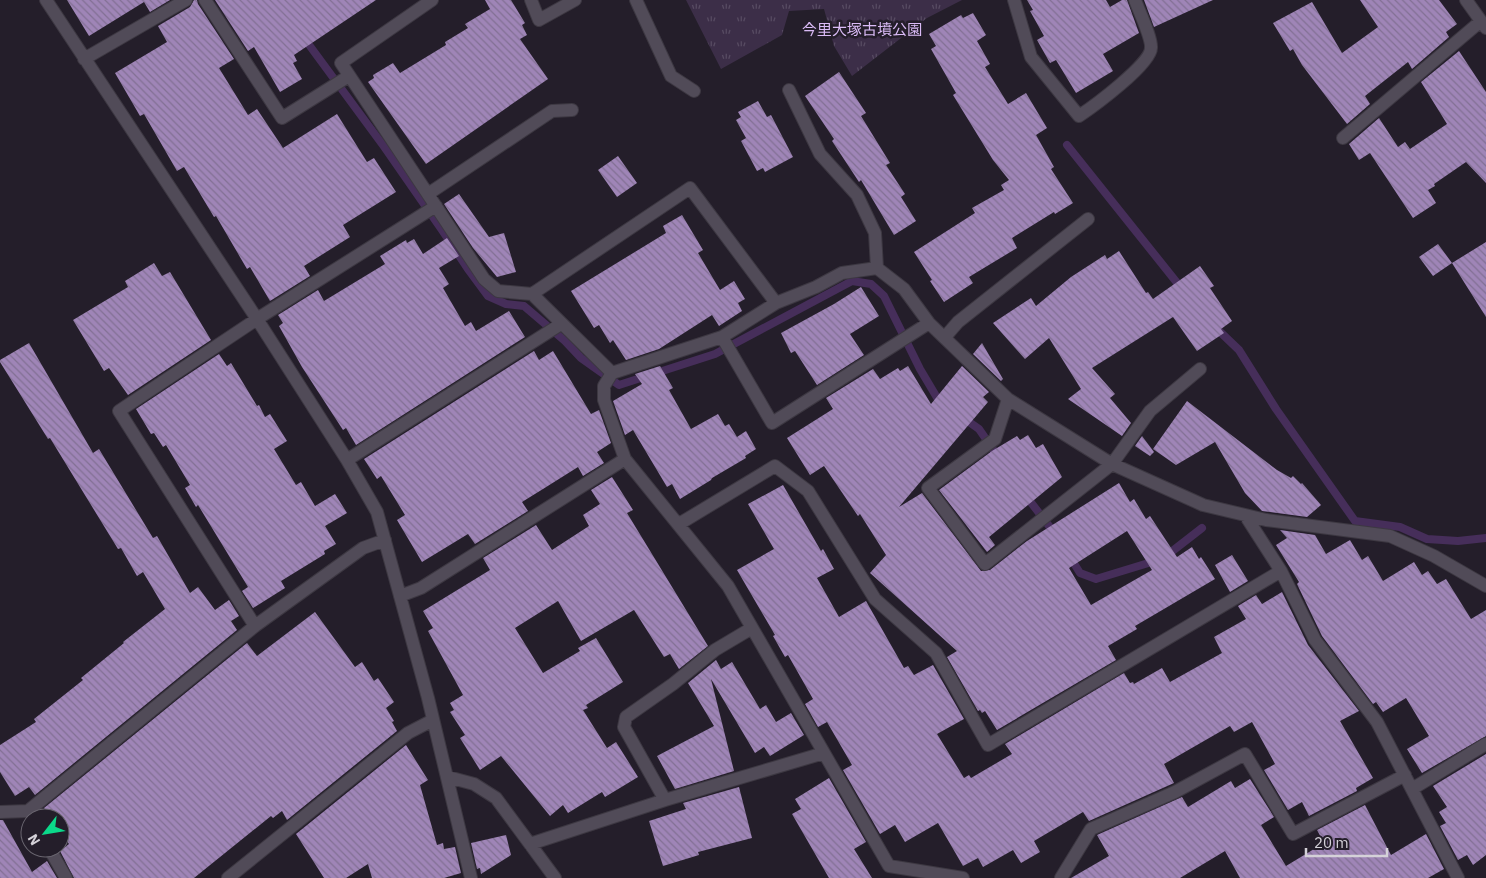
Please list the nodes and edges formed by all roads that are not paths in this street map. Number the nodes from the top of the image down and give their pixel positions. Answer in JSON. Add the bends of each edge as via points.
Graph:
{"nodes":[{"id":1,"x":46,"y":0,"type":"edge"},
{"id":2,"x":186,"y":0,"type":"edge"},
{"id":3,"x":205,"y":0,"type":"edge"},
{"id":4,"x":432,"y":0,"type":"edge"},
{"id":5,"x":531,"y":0,"type":"edge"},
{"id":6,"x":576,"y":0,"type":"edge"},
{"id":7,"x":636,"y":0,"type":"edge"},
{"id":8,"x":1014,"y":0,"type":"edge"},
{"id":9,"x":1135,"y":0,"type":"edge"},
{"id":10,"x":1466,"y":0,"type":"edge"},
{"id":11,"x":1484,"y":25,"type":"edge"},
{"id":12,"x":84,"y":59,"type":"junction"},
{"id":13,"x":349,"y":76,"type":"junction"},
{"id":14,"x":789,"y":90,"type":"dead end"},
{"id":15,"x":694,"y":91,"type":"dead end"},
{"id":16,"x":572,"y":110,"type":"dead end"},
{"id":17,"x":1343,"y":138,"type":"dead end"},
{"id":18,"x":428,"y":194,"type":"junction"},
{"id":19,"x":436,"y":206,"type":"junction"},
{"id":20,"x":1088,"y":219,"type":"dead end"},
{"id":21,"x":877,"y":268,"type":"junction"},
{"id":22,"x":532,"y":294,"type":"junction"},
{"id":23,"x":776,"y":303,"type":"junction"},
{"id":24,"x":258,"y":319,"type":"junction"},
{"id":25,"x":929,"y":322,"type":"junction"},
{"id":26,"x":561,"y":324,"type":"junction"},
{"id":27,"x":945,"y":337,"type":"junction"},
{"id":28,"x":722,"y":338,"type":"junction"},
{"id":29,"x":1200,"y":370,"type":"dead end"},
{"id":30,"x":612,"y":372,"type":"junction"},
{"id":31,"x":1008,"y":399,"type":"junction"},
{"id":32,"x":625,"y":459,"type":"junction"},
{"id":33,"x":347,"y":460,"type":"junction"},
{"id":34,"x":1112,"y":464,"type":"junction"},
{"id":35,"x":1245,"y":515,"type":"junction"},
{"id":36,"x":679,"y":524,"type":"junction"},
{"id":37,"x":385,"y":540,"type":"junction"},
{"id":38,"x":1281,"y":572,"type":"junction"},
{"id":39,"x":1486,"y":586,"type":"edge"},
{"id":40,"x":400,"y":596,"type":"junction"},
{"id":41,"x":255,"y":626,"type":"junction"},
{"id":42,"x":752,"y":628,"type":"junction"},
{"id":43,"x":433,"y":720,"type":"junction"},
{"id":44,"x":1486,"y":744,"type":"edge"},
{"id":45,"x":824,"y":753,"type":"junction"},
{"id":46,"x":1405,"y":775,"type":"junction"},
{"id":47,"x":448,"y":777,"type":"junction"},
{"id":48,"x":1412,"y":789,"type":"junction"},
{"id":49,"x":665,"y":800,"type":"junction"},
{"id":50,"x":38,"y":808,"type":"edge"},
{"id":51,"x":0,"y":812,"type":"edge"},
{"id":52,"x":20,"y":814,"type":"edge"},
{"id":53,"x":530,"y":844,"type":"junction"},
{"id":54,"x":55,"y":858,"type":"edge"},
{"id":55,"x":889,"y":872,"type":"edge"},
{"id":56,"x":66,"y":878,"type":"edge"},
{"id":57,"x":228,"y":878,"type":"edge"},
{"id":58,"x":471,"y":878,"type":"edge"},
{"id":59,"x":554,"y":878,"type":"edge"},
{"id":60,"x":963,"y":878,"type":"edge"},
{"id":61,"x":1061,"y":878,"type":"edge"},
{"id":62,"x":1458,"y":878,"type":"edge"}],
"edges":[{"from":1,"to":12,"type":"street"},
{"from":2,"to":12,"type":"street"},
{"from":3,"to":13,"type":"street","via":[[282,118]]},
{"from":4,"to":13,"type":"street","via":[[341,63]]},
{"from":5,"to":6,"type":"street","via":[[539,20]]},
{"from":7,"to":15,"type":"street","via":[[671,76]]},
{"from":8,"to":9,"type":"street","via":[[1031,57],[1079,116],[1110,94],[1150,56],[1152,46]]},
{"from":10,"to":11,"type":"street"},
{"from":11,"to":17,"type":"street"},
{"from":12,"to":24,"type":"street"},
{"from":13,"to":18,"type":"street"},
{"from":14,"to":21,"type":"street","via":[[820,154],[857,195],[876,233]]},
{"from":16,"to":18,"type":"street","via":[[552,110]]},
{"from":18,"to":19,"type":"street"},
{"from":19,"to":22,"type":"street","via":[[484,279],[498,291]]},
{"from":19,"to":24,"type":"street"},
{"from":20,"to":27,"type":"street","via":[[958,322]]},
{"from":21,"to":23,"type":"street","via":[[842,273],[816,288]]},
{"from":21,"to":25,"type":"street","via":[[904,289]]},
{"from":22,"to":23,"type":"street","via":[[690,188]]},
{"from":22,"to":26,"type":"street"},
{"from":23,"to":28,"type":"street"},
{"from":24,"to":33,"type":"street"},
{"from":24,"to":41,"type":"street","via":[[119,411]]},
{"from":25,"to":27,"type":"street"},
{"from":25,"to":28,"type":"street","via":[[772,423]]},
{"from":26,"to":30,"type":"street"},
{"from":26,"to":33,"type":"street"},
{"from":27,"to":31,"type":"street"},
{"from":28,"to":30,"type":"street"},
{"from":29,"to":34,"type":"street","via":[[1150,411]]},
{"from":30,"to":32,"type":"street","via":[[604,386],[604,400]]},
{"from":31,"to":34,"type":"street"},
{"from":31,"to":34,"type":"street","via":[[996,439],[928,488],[985,564]]},
{"from":32,"to":36,"type":"street"},
{"from":32,"to":40,"type":"street","via":[[421,588]]},
{"from":33,"to":37,"type":"street","via":[[377,512]]},
{"from":34,"to":35,"type":"street","via":[[1203,505]]},
{"from":35,"to":38,"type":"street"},
{"from":35,"to":39,"type":"street","via":[[1390,536],[1434,556]]},
{"from":36,"to":38,"type":"street","via":[[775,466],[808,492],[875,599],[936,653],[988,745]]},
{"from":36,"to":42,"type":"street","via":[[728,586]]},
{"from":37,"to":40,"type":"street"},
{"from":37,"to":41,"type":"street","via":[[363,548]]},
{"from":38,"to":46,"type":"street","via":[[1315,640],[1377,722]]},
{"from":40,"to":43,"type":"street"},
{"from":41,"to":50,"type":"street"},
{"from":42,"to":45,"type":"street"},
{"from":42,"to":49,"type":"street","via":[[715,650],[626,717],[624,727]]},
{"from":43,"to":47,"type":"street"},
{"from":43,"to":57,"type":"street","via":[[408,733]]},
{"from":44,"to":48,"type":"street"},
{"from":45,"to":49,"type":"street"},
{"from":45,"to":55,"type":"street"},
{"from":46,"to":48,"type":"street"},
{"from":46,"to":61,"type":"street","via":[[1293,834],[1245,754],[1175,792],[1092,829]]},
{"from":47,"to":53,"type":"street","via":[[474,784],[496,798]]},
{"from":47,"to":58,"type":"street"},
{"from":48,"to":62,"type":"street"},
{"from":49,"to":53,"type":"street"},
{"from":51,"to":52,"type":"street"},
{"from":53,"to":59,"type":"street"},
{"from":54,"to":56,"type":"street"},
{"from":55,"to":60,"type":"street"}]}
